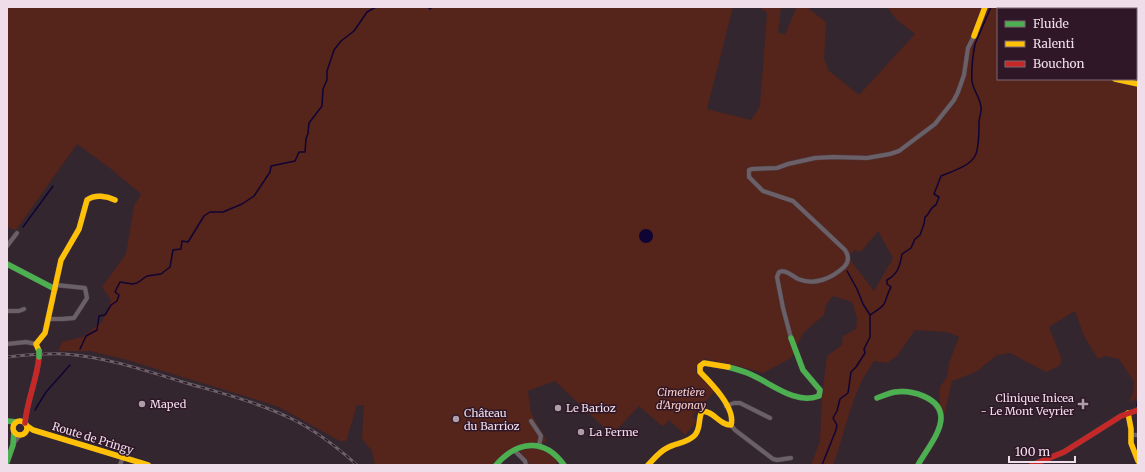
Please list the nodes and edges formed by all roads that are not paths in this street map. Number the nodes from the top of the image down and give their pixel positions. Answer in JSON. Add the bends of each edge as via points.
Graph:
{"nodes":[{"id":1,"x":985,"y":7,"type":"edge"},
{"id":2,"x":974,"y":36,"type":"joint"},
{"id":3,"x":1120,"y":80,"type":"edge"},
{"id":4,"x":1138,"y":84,"type":"edge"},
{"id":5,"x":115,"y":200,"type":"dead end"},
{"id":6,"x":17,"y":233,"type":"dead end"},
{"id":7,"x":7,"y":246,"type":"edge"},
{"id":8,"x":7,"y":264,"type":"edge"},
{"id":9,"x":55,"y":287,"type":"junction"},
{"id":10,"x":24,"y":309,"type":"dead end"},
{"id":11,"x":7,"y":311,"type":"edge"},
{"id":12,"x":48,"y":318,"type":"junction"},
{"id":13,"x":792,"y":338,"type":"joint"},
{"id":14,"x":7,"y":344,"type":"edge"},
{"id":15,"x":36,"y":344,"type":"junction"},
{"id":16,"x":877,"y":398,"type":"dead end"},
{"id":17,"x":726,"y":406,"type":"junction"},
{"id":18,"x":27,"y":408,"type":"junction"},
{"id":19,"x":1138,"y":410,"type":"edge"},
{"id":20,"x":1128,"y":413,"type":"junction"},
{"id":21,"x":770,"y":418,"type":"dead end"},
{"id":22,"x":7,"y":422,"type":"edge"},
{"id":23,"x":17,"y":422,"type":"junction"},
{"id":24,"x":531,"y":422,"type":"dead end"},
{"id":25,"x":26,"y":424,"type":"junction"},
{"id":26,"x":7,"y":425,"type":"edge"},
{"id":27,"x":731,"y":425,"type":"junction"},
{"id":28,"x":14,"y":430,"type":"junction"},
{"id":29,"x":33,"y":430,"type":"junction"},
{"id":30,"x":23,"y":434,"type":"junction"},
{"id":31,"x":1131,"y":435,"type":"junction"},
{"id":32,"x":1138,"y":435,"type":"edge"},
{"id":33,"x":13,"y":445,"type":"junction"},
{"id":34,"x":539,"y":445,"type":"junction"},
{"id":35,"x":514,"y":450,"type":"junction"},
{"id":36,"x":122,"y":457,"type":"junction"},
{"id":37,"x":791,"y":458,"type":"dead end"},
{"id":38,"x":1138,"y":461,"type":"edge"},
{"id":39,"x":7,"y":462,"type":"edge"},
{"id":40,"x":650,"y":464,"type":"edge"},
{"id":41,"x":120,"y":465,"type":"edge"},
{"id":42,"x":148,"y":465,"type":"edge"},
{"id":43,"x":496,"y":465,"type":"edge"},
{"id":44,"x":526,"y":465,"type":"edge"},
{"id":45,"x":564,"y":465,"type":"edge"},
{"id":46,"x":918,"y":465,"type":"edge"},
{"id":47,"x":1032,"y":465,"type":"edge"}],
"edges":[{"from":1,"to":2,"type":"street"},
{"from":2,"to":13,"type":"street","via":[[968,48],[964,75],[954,100],[935,124],[899,151],[867,158],[815,158],[777,168],[749,170],[749,177],[763,191],[793,201],[847,254],[846,264],[825,280],[805,281],[785,271],[779,272],[777,277]]},
{"from":3,"to":4,"type":"street"},
{"from":5,"to":9,"type":"street","via":[[104,196],[88,198],[81,224],[61,260]]},
{"from":6,"to":7,"type":"street"},
{"from":8,"to":9,"type":"street","via":[[48,286]]},
{"from":9,"to":12,"type":"street"},
{"from":9,"to":12,"type":"street","via":[[83,287],[86,289],[87,298],[74,318]]},
{"from":10,"to":11,"type":"street"},
{"from":12,"to":15,"type":"street","via":[[44,335]]},
{"from":13,"to":17,"type":"street","via":[[803,370],[820,390],[819,396],[812,399],[794,395],[748,373],[708,363],[702,364],[700,372],[716,387]]},
{"from":14,"to":15,"type":"street"},
{"from":15,"to":18,"type":"street","via":[[39,354],[36,378]]},
{"from":16,"to":46,"type":"street","via":[[893,392],[913,394],[930,398],[938,408],[941,419]]},
{"from":17,"to":21,"type":"street","via":[[740,403]]},
{"from":17,"to":27,"type":"street","via":[[733,420]]},
{"from":18,"to":23,"type":"street"},
{"from":18,"to":25,"type":"street"},
{"from":19,"to":20,"type":"street"},
{"from":20,"to":31,"type":"street"},
{"from":20,"to":47,"type":"street","via":[[1064,452]]},
{"from":22,"to":23,"type":"street","name":"Route de Pringy"},
{"from":23,"to":25,"type":"street","name":"Route de Pringy"},
{"from":23,"to":28,"type":"street"},
{"from":24,"to":34,"type":"street","via":[[541,436]]},
{"from":25,"to":29,"type":"street","name":"Route de Pringy"},
{"from":25,"to":30,"type":"street","via":[[27,430]]},
{"from":26,"to":28,"type":"street"},
{"from":27,"to":37,"type":"street","via":[[774,459]]},
{"from":27,"to":40,"type":"street","via":[[724,425],[709,412],[702,411],[700,426],[694,436],[663,450]]},
{"from":28,"to":30,"type":"street"},
{"from":28,"to":33,"type":"street"},
{"from":29,"to":30,"type":"street"},
{"from":29,"to":36,"type":"street","name":"Route de Pringy"},
{"from":30,"to":33,"type":"street"},
{"from":31,"to":32,"type":"street"},
{"from":31,"to":38,"type":"street","via":[[1130,443]]},
{"from":33,"to":39,"type":"street"},
{"from":34,"to":35,"type":"street"},
{"from":34,"to":45,"type":"street","via":[[554,453]]},
{"from":35,"to":43,"type":"street"},
{"from":35,"to":44,"type":"street"},
{"from":36,"to":41,"type":"street"},
{"from":36,"to":42,"type":"street","name":"Route de Pringy"}]}
